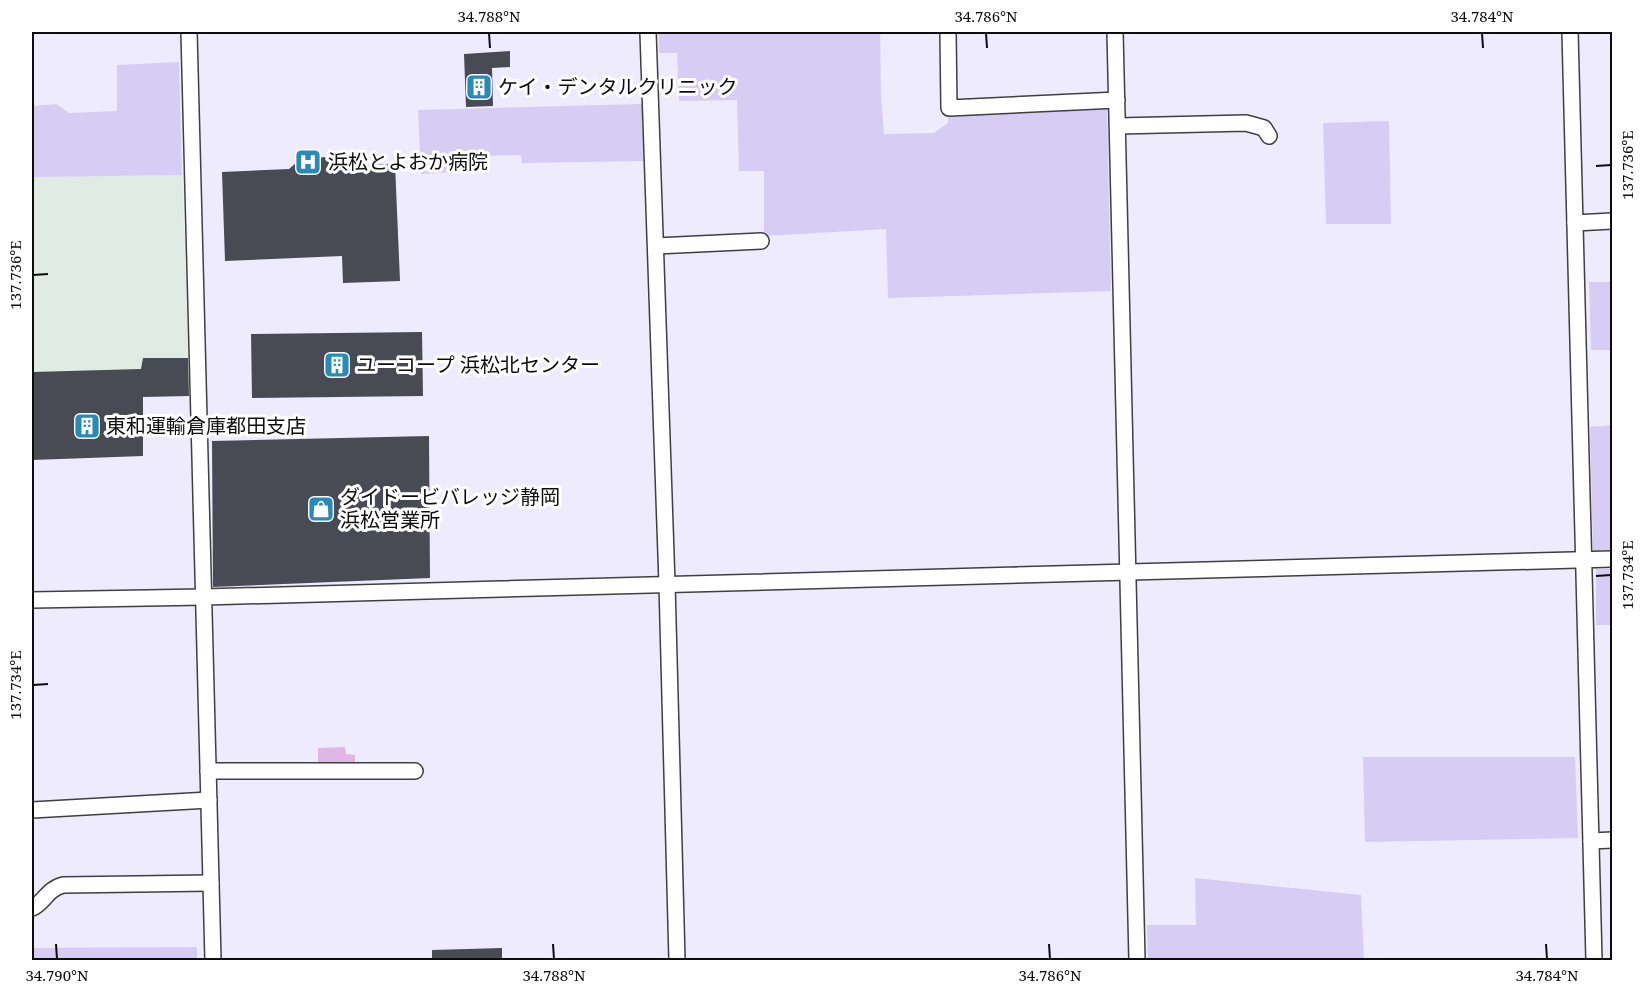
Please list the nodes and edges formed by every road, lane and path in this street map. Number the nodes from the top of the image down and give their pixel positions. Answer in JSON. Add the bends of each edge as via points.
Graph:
{"nodes":[{"id":1,"x":189,"y":32,"type":"edge"},
{"id":2,"x":648,"y":32,"type":"edge"},
{"id":3,"x":948,"y":32,"type":"edge"},
{"id":4,"x":1115,"y":32,"type":"edge"},
{"id":5,"x":1570,"y":32,"type":"edge"},
{"id":6,"x":1117,"y":100,"type":"junction"},
{"id":7,"x":1118,"y":126,"type":"junction"},
{"id":8,"x":1269,"y":136,"type":"dead end"},
{"id":9,"x":1612,"y":221,"type":"edge"},
{"id":10,"x":1575,"y":222,"type":"junction"},
{"id":11,"x":761,"y":241,"type":"dead end"},
{"id":12,"x":656,"y":246,"type":"junction"},
{"id":13,"x":1612,"y":559,"type":"edge"},
{"id":14,"x":1584,"y":560,"type":"junction"},
{"id":15,"x":1128,"y":572,"type":"junction"},
{"id":16,"x":668,"y":584,"type":"junction"},
{"id":17,"x":204,"y":597,"type":"junction"},
{"id":18,"x":32,"y":600,"type":"edge"},
{"id":19,"x":208,"y":771,"type":"junction"},
{"id":20,"x":415,"y":771,"type":"dead end"},
{"id":21,"x":209,"y":800,"type":"junction"},
{"id":22,"x":32,"y":810,"type":"edge"},
{"id":23,"x":1612,"y":840,"type":"edge"},
{"id":24,"x":1591,"y":841,"type":"junction"},
{"id":25,"x":211,"y":883,"type":"junction"},
{"id":26,"x":32,"y":908,"type":"edge"},
{"id":27,"x":213,"y":960,"type":"edge"},
{"id":28,"x":677,"y":960,"type":"edge"},
{"id":29,"x":1137,"y":960,"type":"edge"},
{"id":30,"x":1594,"y":960,"type":"edge"}],
"edges":[{"from":1,"to":17,"type":"street"},
{"from":2,"to":12,"type":"street"},
{"from":3,"to":6,"type":"street","via":[[949,108]]},
{"from":4,"to":6,"type":"street"},
{"from":5,"to":10,"type":"street"},
{"from":6,"to":7,"type":"street"},
{"from":7,"to":8,"type":"street","via":[[1246,123],[1264,128]]},
{"from":7,"to":15,"type":"street"},
{"from":9,"to":10,"type":"street"},
{"from":10,"to":14,"type":"street"},
{"from":11,"to":12,"type":"street"},
{"from":12,"to":16,"type":"street"},
{"from":13,"to":14,"type":"street"},
{"from":14,"to":15,"type":"street"},
{"from":14,"to":24,"type":"street"},
{"from":15,"to":16,"type":"street"},
{"from":15,"to":29,"type":"street"},
{"from":16,"to":17,"type":"street"},
{"from":16,"to":28,"type":"street"},
{"from":17,"to":18,"type":"street"},
{"from":17,"to":19,"type":"street"},
{"from":19,"to":20,"type":"street"},
{"from":19,"to":21,"type":"street"},
{"from":21,"to":22,"type":"street"},
{"from":21,"to":25,"type":"street"},
{"from":23,"to":24,"type":"street"},
{"from":24,"to":30,"type":"street"},
{"from":25,"to":26,"type":"street","via":[[63,885]]},
{"from":25,"to":27,"type":"street"}]}
